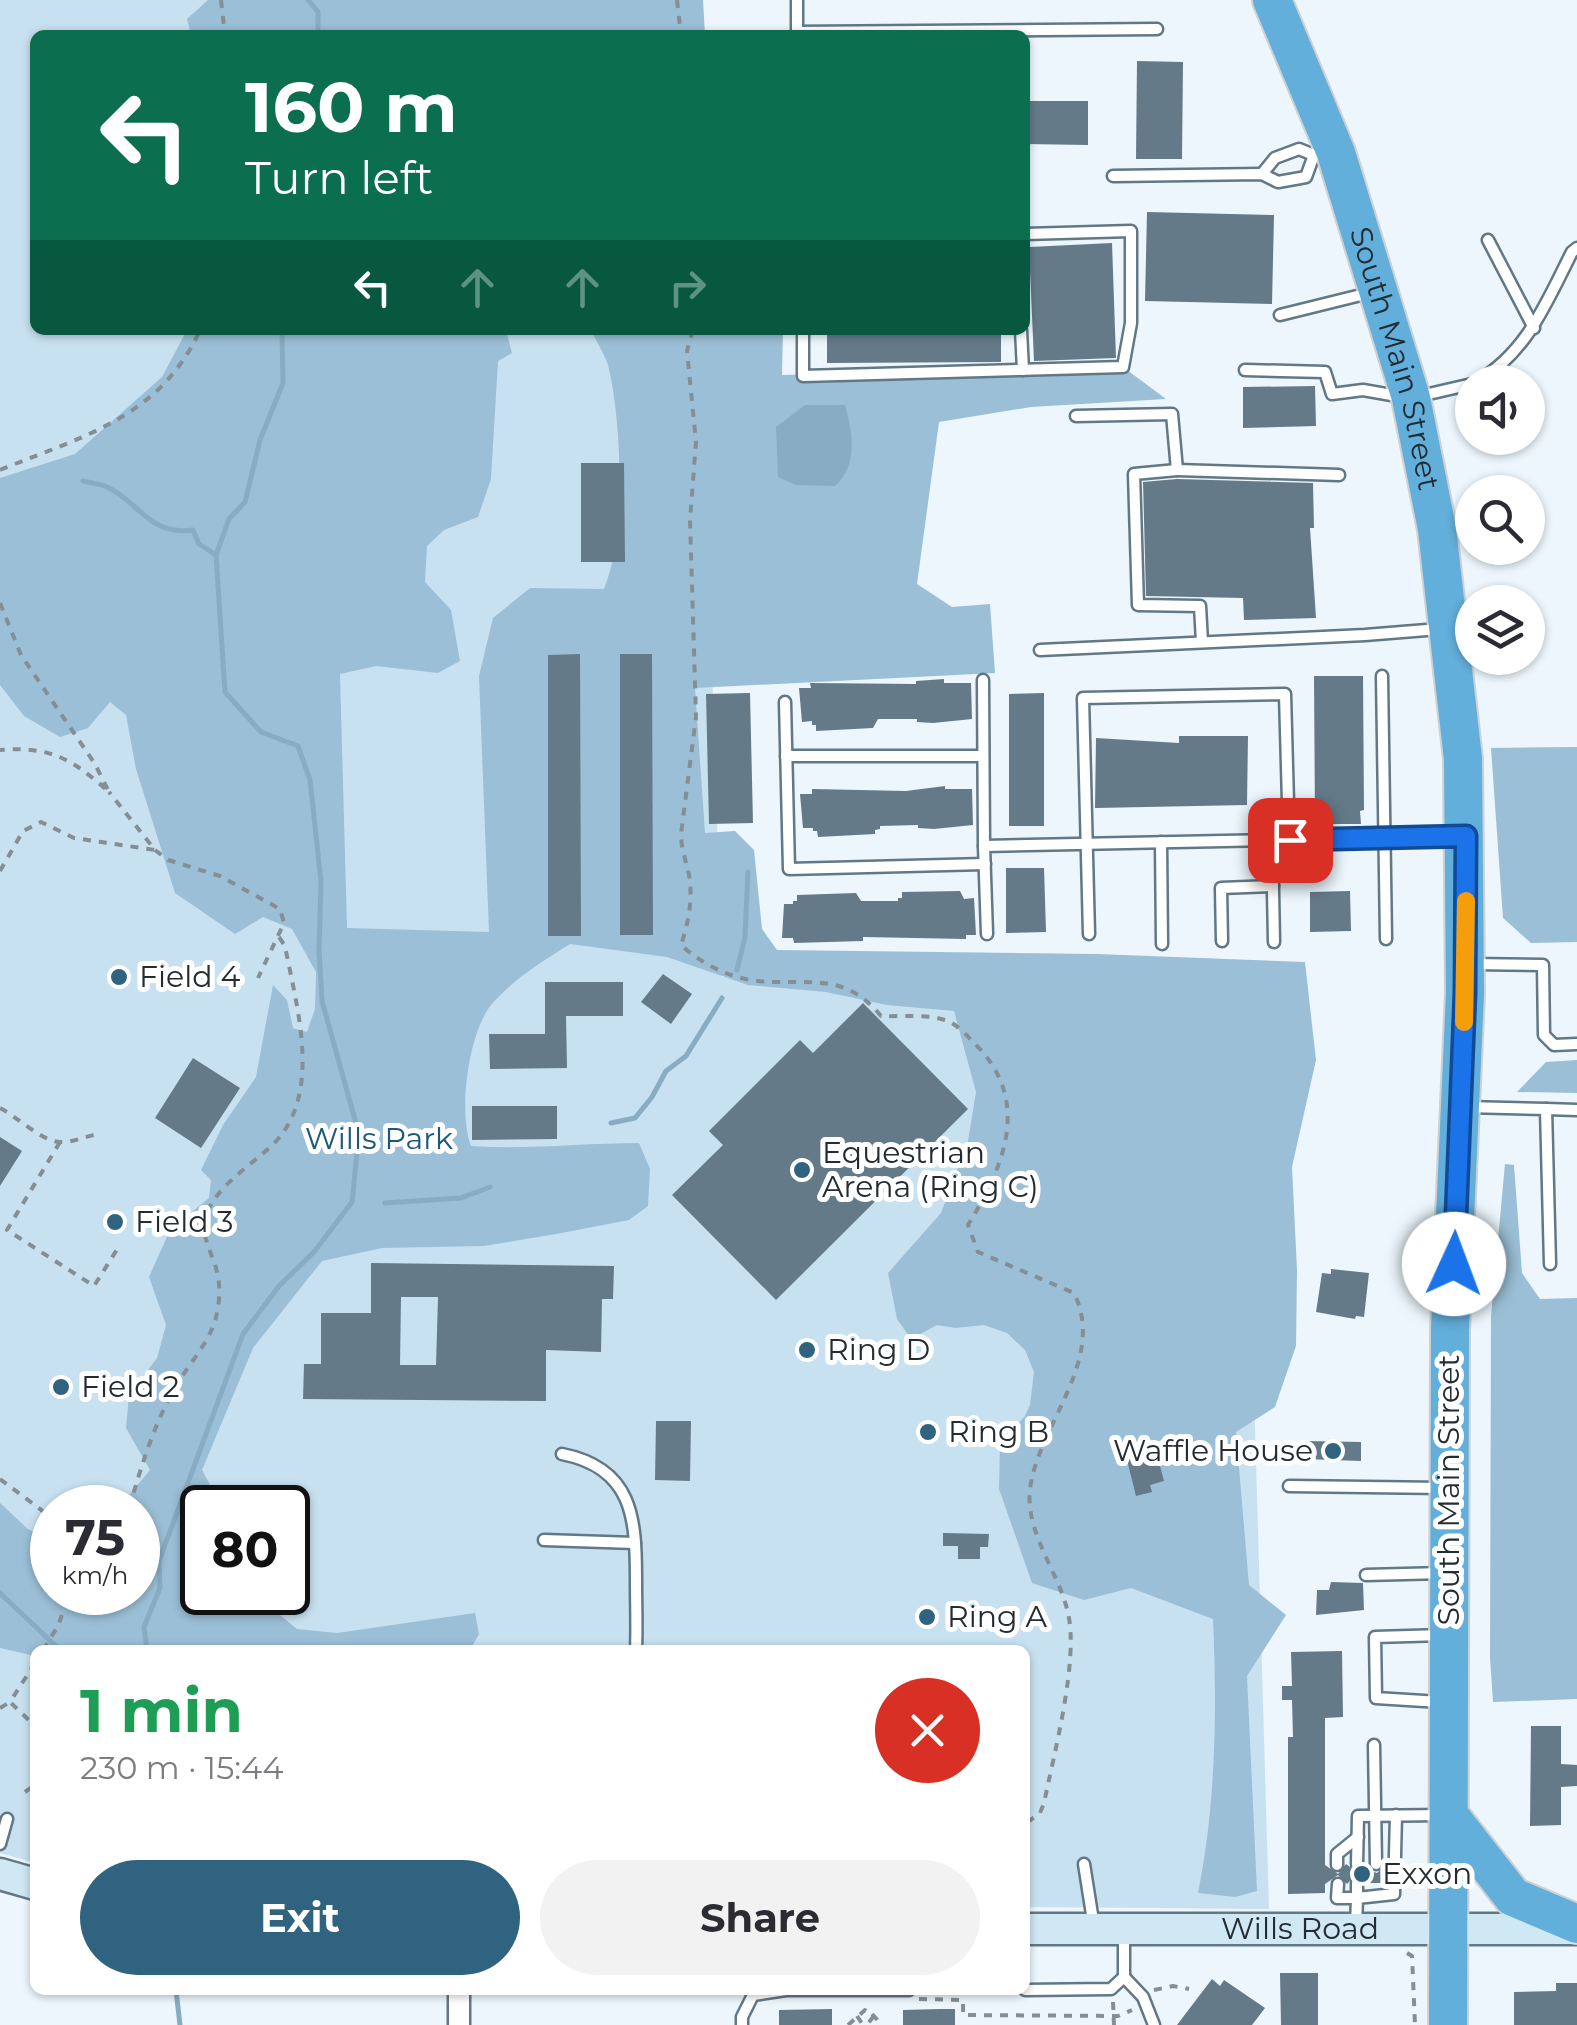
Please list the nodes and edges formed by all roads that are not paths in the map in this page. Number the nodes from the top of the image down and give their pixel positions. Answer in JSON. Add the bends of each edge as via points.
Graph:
{"nodes":[{"id":1,"x":797,"y":0,"type":"edge"},
{"id":2,"x":1275,"y":1,"type":"edge"},
{"id":3,"x":1157,"y":28,"type":"dead end"},
{"id":4,"x":797,"y":30,"type":"edge"},
{"id":5,"x":977,"y":30,"type":"edge"},
{"id":6,"x":1322,"y":148,"type":"junction"},
{"id":7,"x":1262,"y":174,"type":"junction"},
{"id":8,"x":1113,"y":176,"type":"dead end"},
{"id":9,"x":1030,"y":234,"type":"edge"},
{"id":10,"x":1488,"y":240,"type":"dead end"},
{"id":11,"x":1574,"y":250,"type":"edge"},
{"id":12,"x":1577,"y":264,"type":"edge"},
{"id":13,"x":1380,"y":291,"type":"junction"},
{"id":14,"x":1280,"y":315,"type":"dead end"},
{"id":15,"x":1534,"y":328,"type":"junction"},
{"id":16,"x":803,"y":335,"type":"edge"},
{"id":17,"x":1021,"y":335,"type":"edge"},
{"id":18,"x":1503,"y":365,"type":"edge"},
{"id":19,"x":1023,"y":370,"type":"junction"},
{"id":20,"x":1244,"y":370,"type":"dead end"},
{"id":21,"x":1455,"y":388,"type":"edge"},
{"id":22,"x":1411,"y":398,"type":"junction"},
{"id":23,"x":1076,"y":416,"type":"dead end"},
{"id":24,"x":1176,"y":470,"type":"junction"},
{"id":25,"x":1339,"y":475,"type":"dead end"},
{"id":26,"x":1450,"y":628,"type":"junction"},
{"id":27,"x":1202,"y":642,"type":"junction"},
{"id":28,"x":1040,"y":650,"type":"dead end"},
{"id":29,"x":1382,"y":676,"type":"dead end"},
{"id":30,"x":983,"y":680,"type":"dead end"},
{"id":31,"x":786,"y":702,"type":"dead end"},
{"id":32,"x":786,"y":756,"type":"junction"},
{"id":33,"x":984,"y":756,"type":"junction"},
{"id":34,"x":1466,"y":836,"type":"junction"},
{"id":35,"x":1384,"y":838,"type":"junction"},
{"id":36,"x":1272,"y":840,"type":"junction"},
{"id":37,"x":1290,"y":840,"type":"junction"},
{"id":38,"x":1161,"y":842,"type":"junction"},
{"id":39,"x":1087,"y":844,"type":"junction"},
{"id":40,"x":984,"y":846,"type":"junction"},
{"id":41,"x":985,"y":864,"type":"junction"},
{"id":42,"x":1273,"y":886,"type":"junction"},
{"id":43,"x":987,"y":934,"type":"dead end"},
{"id":44,"x":1089,"y":934,"type":"dead end"},
{"id":45,"x":1386,"y":938,"type":"dead end"},
{"id":46,"x":1222,"y":941,"type":"dead end"},
{"id":47,"x":1274,"y":942,"type":"dead end"},
{"id":48,"x":1162,"y":944,"type":"dead end"},
{"id":49,"x":1465,"y":964,"type":"junction"},
{"id":50,"x":1577,"y":1044,"type":"edge"},
{"id":51,"x":1460,"y":1106,"type":"junction"},
{"id":52,"x":1546,"y":1109,"type":"junction"},
{"id":53,"x":1577,"y":1110,"type":"edge"},
{"id":54,"x":1550,"y":1264,"type":"dead end"},
{"id":55,"x":562,"y":1454,"type":"dead end"},
{"id":56,"x":1289,"y":1486,"type":"dead end"},
{"id":57,"x":1449,"y":1488,"type":"junction"},
{"id":58,"x":544,"y":1540,"type":"dead end"},
{"id":59,"x":635,"y":1543,"type":"junction"},
{"id":60,"x":1449,"y":1573,"type":"junction"},
{"id":61,"x":1366,"y":1576,"type":"dead end"},
{"id":62,"x":1448,"y":1635,"type":"junction"},
{"id":63,"x":636,"y":1645,"type":"edge"},
{"id":64,"x":1449,"y":1703,"type":"junction"},
{"id":65,"x":1374,"y":1745,"type":"dead end"},
{"id":66,"x":1377,"y":1816,"type":"junction"},
{"id":67,"x":1396,"y":1816,"type":"junction"},
{"id":68,"x":1448,"y":1816,"type":"junction"},
{"id":69,"x":7,"y":1819,"type":"dead end"},
{"id":70,"x":1358,"y":1837,"type":"junction"},
{"id":71,"x":0,"y":1844,"type":"edge"},
{"id":72,"x":1084,"y":1864,"type":"dead end"},
{"id":73,"x":1337,"y":1864,"type":"dead end"},
{"id":74,"x":1357,"y":1864,"type":"dead end"},
{"id":75,"x":1376,"y":1864,"type":"dead end"},
{"id":76,"x":0,"y":1874,"type":"edge"},
{"id":77,"x":30,"y":1883,"type":"edge"},
{"id":78,"x":1357,"y":1883,"type":"dead end"},
{"id":79,"x":1376,"y":1883,"type":"dead end"},
{"id":80,"x":1338,"y":1884,"type":"dead end"},
{"id":81,"x":1357,"y":1898,"type":"junction"},
{"id":82,"x":1376,"y":1898,"type":"junction"},
{"id":83,"x":1577,"y":1927,"type":"edge"},
{"id":84,"x":1030,"y":1929,"type":"edge"},
{"id":85,"x":1109,"y":1929,"type":"junction"},
{"id":86,"x":1356,"y":1929,"type":"junction"},
{"id":87,"x":1448,"y":1929,"type":"junction"},
{"id":88,"x":1124,"y":1977,"type":"junction"},
{"id":89,"x":1030,"y":1990,"type":"edge"},
{"id":90,"x":459,"y":1995,"type":"edge"},
{"id":91,"x":758,"y":1995,"type":"edge"},
{"id":92,"x":459,"y":2025,"type":"edge"},
{"id":93,"x":742,"y":2025,"type":"edge"},
{"id":94,"x":1154,"y":2025,"type":"edge"},
{"id":95,"x":1448,"y":2025,"type":"edge"}],
"edges":[{"from":1,"to":4,"type":"lane"},
{"from":2,"to":6,"type":"highway","name":"South Main Street"},
{"from":3,"to":5,"type":"lane"},
{"from":6,"to":7,"type":"lane","via":[[1275,158]]},
{"from":6,"to":7,"type":"lane","via":[[1306,177],[1278,182]]},
{"from":6,"to":13,"type":"highway","name":"South Main Street"},
{"from":7,"to":8,"type":"lane"},
{"from":9,"to":19,"type":"lane","via":[[1130,231],[1131,323],[1122,368]]},
{"from":10,"to":15,"type":"lane"},
{"from":11,"to":12,"type":"lane"},
{"from":11,"to":15,"type":"lane"},
{"from":13,"to":14,"type":"lane"},
{"from":13,"to":22,"type":"highway","name":"South Main Street"},
{"from":15,"to":18,"type":"lane"},
{"from":16,"to":19,"type":"lane","via":[[803,376]]},
{"from":17,"to":19,"type":"lane"},
{"from":20,"to":22,"type":"lane","via":[[1325,372],[1332,394],[1363,390]]},
{"from":21,"to":22,"type":"lane"},
{"from":22,"to":26,"type":"highway","name":"South Main Street"},
{"from":23,"to":24,"type":"lane","via":[[1172,414]]},
{"from":24,"to":25,"type":"lane"},
{"from":24,"to":27,"type":"lane","via":[[1134,474],[1138,605],[1200,606]]},
{"from":26,"to":27,"type":"lane"},
{"from":26,"to":34,"type":"highway","name":"South Main Street"},
{"from":27,"to":28,"type":"lane"},
{"from":29,"to":35,"type":"lane"},
{"from":30,"to":33,"type":"lane"},
{"from":31,"to":32,"type":"lane"},
{"from":32,"to":33,"type":"lane"},
{"from":32,"to":41,"type":"lane","via":[[789,868]]},
{"from":33,"to":40,"type":"lane"},
{"from":34,"to":35,"type":"lane"},
{"from":34,"to":49,"type":"highway","name":"South Main Street"},
{"from":35,"to":37,"type":"lane"},
{"from":35,"to":45,"type":"lane"},
{"from":36,"to":37,"type":"lane"},
{"from":36,"to":38,"type":"lane"},
{"from":36,"to":42,"type":"lane"},
{"from":37,"to":39,"type":"lane","via":[[1285,694],[1083,698]]},
{"from":38,"to":39,"type":"lane"},
{"from":38,"to":48,"type":"lane"},
{"from":39,"to":40,"type":"lane"},
{"from":39,"to":44,"type":"lane"},
{"from":40,"to":41,"type":"lane"},
{"from":41,"to":43,"type":"lane"},
{"from":42,"to":46,"type":"lane","via":[[1221,888]]},
{"from":42,"to":47,"type":"lane"},
{"from":49,"to":50,"type":"lane","via":[[1543,965],[1544,1034],[1554,1046]]},
{"from":49,"to":51,"type":"highway","name":"South Main Street"},
{"from":51,"to":52,"type":"lane"},
{"from":51,"to":57,"type":"highway","name":"South Main Street"},
{"from":52,"to":53,"type":"lane"},
{"from":52,"to":54,"type":"lane"},
{"from":55,"to":59,"type":"lane","via":[[600,1468],[624,1491]]},
{"from":56,"to":57,"type":"lane"},
{"from":57,"to":60,"type":"highway","name":"South Main Street"},
{"from":58,"to":59,"type":"lane"},
{"from":59,"to":63,"type":"lane"},
{"from":60,"to":61,"type":"lane"},
{"from":60,"to":62,"type":"highway","name":"South Main Street"},
{"from":62,"to":64,"type":"highway","name":"South Main Street"},
{"from":62,"to":64,"type":"lane","via":[[1375,1637],[1376,1698]]},
{"from":64,"to":68,"type":"highway","name":"South Main Street"},
{"from":65,"to":66,"type":"lane"},
{"from":66,"to":67,"type":"lane"},
{"from":66,"to":70,"type":"lane","via":[[1358,1816]]},
{"from":66,"to":75,"type":"lane"},
{"from":67,"to":68,"type":"lane"},
{"from":67,"to":82,"type":"lane","via":[[1394,1894]]},
{"from":68,"to":83,"type":"highway","via":[[1513,1897]]},
{"from":68,"to":87,"type":"highway","name":"South Main Street"},
{"from":69,"to":71,"type":"lane"},
{"from":70,"to":73,"type":"lane","via":[[1337,1854]]},
{"from":70,"to":74,"type":"lane"},
{"from":72,"to":85,"type":"lane"},
{"from":76,"to":77,"type":"street"},
{"from":78,"to":81,"type":"lane"},
{"from":79,"to":82,"type":"lane"},
{"from":80,"to":81,"type":"lane","via":[[1337,1898]]},
{"from":81,"to":82,"type":"lane"},
{"from":81,"to":86,"type":"lane"},
{"from":83,"to":87,"type":"street","name":"Wills Road"},
{"from":84,"to":85,"type":"street","name":"Wills Road"},
{"from":85,"to":86,"type":"street","name":"Wills Road"},
{"from":85,"to":88,"type":"lane"},
{"from":86,"to":87,"type":"street","name":"Wills Road"},
{"from":87,"to":95,"type":"highway","name":"South Main Street"},
{"from":88,"to":89,"type":"lane","via":[[1111,1989]]},
{"from":88,"to":94,"type":"lane"},
{"from":90,"to":92,"type":"street"},
{"from":91,"to":93,"type":"lane"}]}
